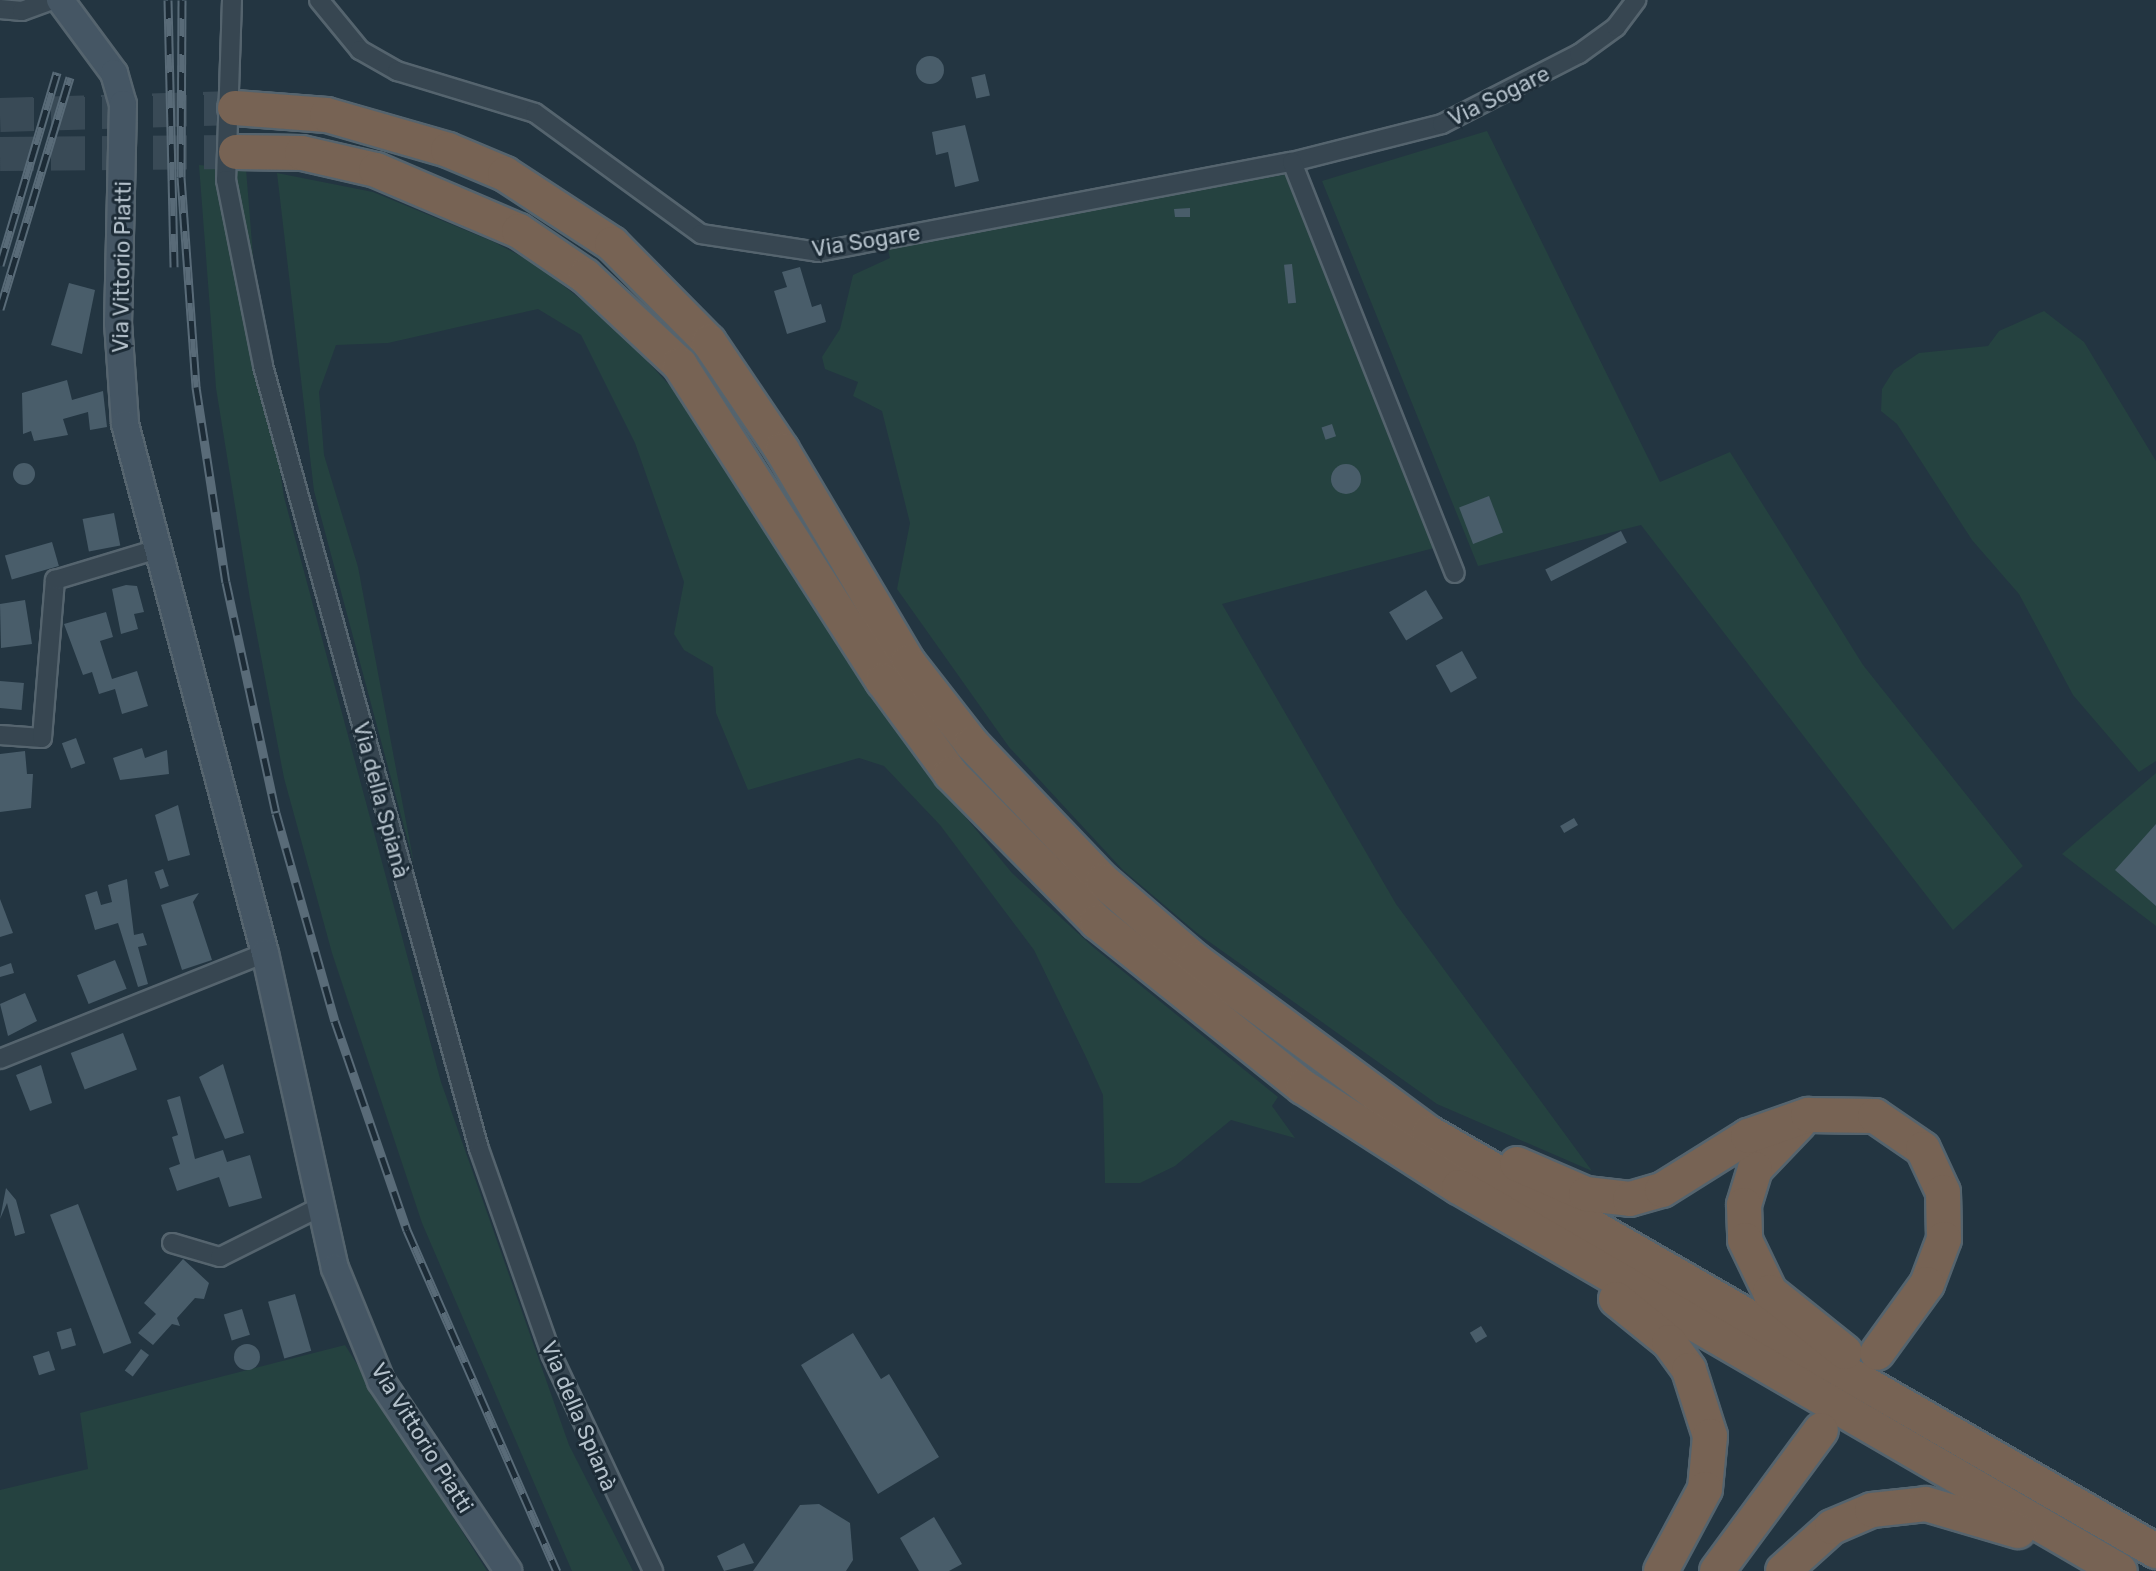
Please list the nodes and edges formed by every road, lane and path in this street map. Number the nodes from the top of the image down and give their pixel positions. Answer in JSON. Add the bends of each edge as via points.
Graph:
{"nodes":[{"id":1,"x":52,"y":0,"type":"edge"},
{"id":2,"x":60,"y":0,"type":"edge"},
{"id":3,"x":232,"y":0,"type":"edge"},
{"id":4,"x":319,"y":0,"type":"edge"},
{"id":5,"x":1636,"y":0,"type":"edge"},
{"id":6,"x":0,"y":9,"type":"edge"},
{"id":7,"x":235,"y":108,"type":"tunnel mouth"},
{"id":8,"x":236,"y":152,"type":"tunnel mouth"},
{"id":9,"x":1292,"y":162,"type":"junction"},
{"id":10,"x":158,"y":549,"type":"junction"},
{"id":11,"x":1455,"y":573,"type":"dead end"},
{"id":12,"x":0,"y":735,"type":"edge"},
{"id":13,"x":265,"y":953,"type":"junction"},
{"id":14,"x":1195,"y":960,"type":"junction"},
{"id":15,"x":0,"y":1059,"type":"edge"},
{"id":16,"x":1808,"y":1115,"type":"junction"},
{"id":17,"x":1459,"y":1187,"type":"junction"},
{"id":18,"x":322,"y":1206,"type":"junction"},
{"id":19,"x":172,"y":1243,"type":"dead end"},
{"id":20,"x":1877,"y":1353,"type":"dead end"},
{"id":21,"x":1821,"y":1430,"type":"dead end"},
{"id":22,"x":2088,"y":1511,"type":"junction"},
{"id":23,"x":2156,"y":1551,"type":"edge"},
{"id":24,"x":508,"y":1571,"type":"edge"},
{"id":25,"x":653,"y":1571,"type":"edge"},
{"id":26,"x":1661,"y":1571,"type":"edge"},
{"id":27,"x":1717,"y":1571,"type":"edge"},
{"id":28,"x":1783,"y":1571,"type":"edge"},
{"id":29,"x":2096,"y":1571,"type":"edge"},
{"id":30,"x":2120,"y":1571,"type":"edge"}],
"edges":[{"from":1,"to":6,"type":"street","via":[[22,11]]},
{"from":2,"to":10,"type":"street","name":"Via Vittorio Piatti","via":[[114,73],[123,104],[120,370],[125,424]]},
{"from":3,"to":25,"type":"street","name":"Via della Spianà","via":[[226,180],[271,394],[479,1149],[551,1354]]},
{"from":4,"to":9,"type":"street","name":"Via Sogare","via":[[360,50],[397,71],[535,113],[701,234],[747,246],[818,252]]},
{"from":5,"to":9,"type":"street","name":"Via Sogare","via":[[1616,27],[1520,90],[1442,124]]},
{"from":7,"to":14,"type":"highway","via":[[327,115],[462,156],[560,206],[660,286],[782,450],[908,662],[972,744],[1103,881]]},
{"from":8,"to":17,"type":"highway","via":[[302,153],[376,170],[519,231],[585,276],[680,365],[883,681],[951,774],[1097,922],[1303,1087]]},
{"from":9,"to":11,"type":"street"},
{"from":10,"to":12,"type":"street","via":[[55,580],[42,738]]},
{"from":10,"to":13,"type":"street","name":"Via Vittorio Piatti"},
{"from":13,"to":15,"type":"street"},
{"from":13,"to":18,"type":"street","name":"Via Vittorio Piatti"},
{"from":14,"to":16,"type":"highway","via":[[1443,1124],[1586,1194],[1630,1199],[1662,1190],[1748,1136]]},
{"from":14,"to":22,"type":"highway","via":[[1429,1133]]},
{"from":16,"to":20,"type":"highway","via":[[1875,1116],[1923,1149],[1943,1192],[1944,1239],[1927,1284]]},
{"from":16,"to":22,"type":"highway","via":[[1755,1169],[1744,1205],[1752,1263],[1770,1292],[1814,1333]]},
{"from":17,"to":26,"type":"highway","via":[[1638,1313],[1689,1370],[1704,1402],[1710,1461],[1705,1489]]},
{"from":17,"to":30,"type":"highway"},
{"from":18,"to":19,"type":"street","via":[[220,1257]]},
{"from":18,"to":24,"type":"street","name":"Via Vittorio Piatti","via":[[335,1268],[381,1381]]},
{"from":21,"to":27,"type":"highway"},
{"from":22,"to":23,"type":"highway"},
{"from":28,"to":29,"type":"highway","via":[[1832,1527],[1872,1510],[1926,1504],[2012,1528]]}]}
